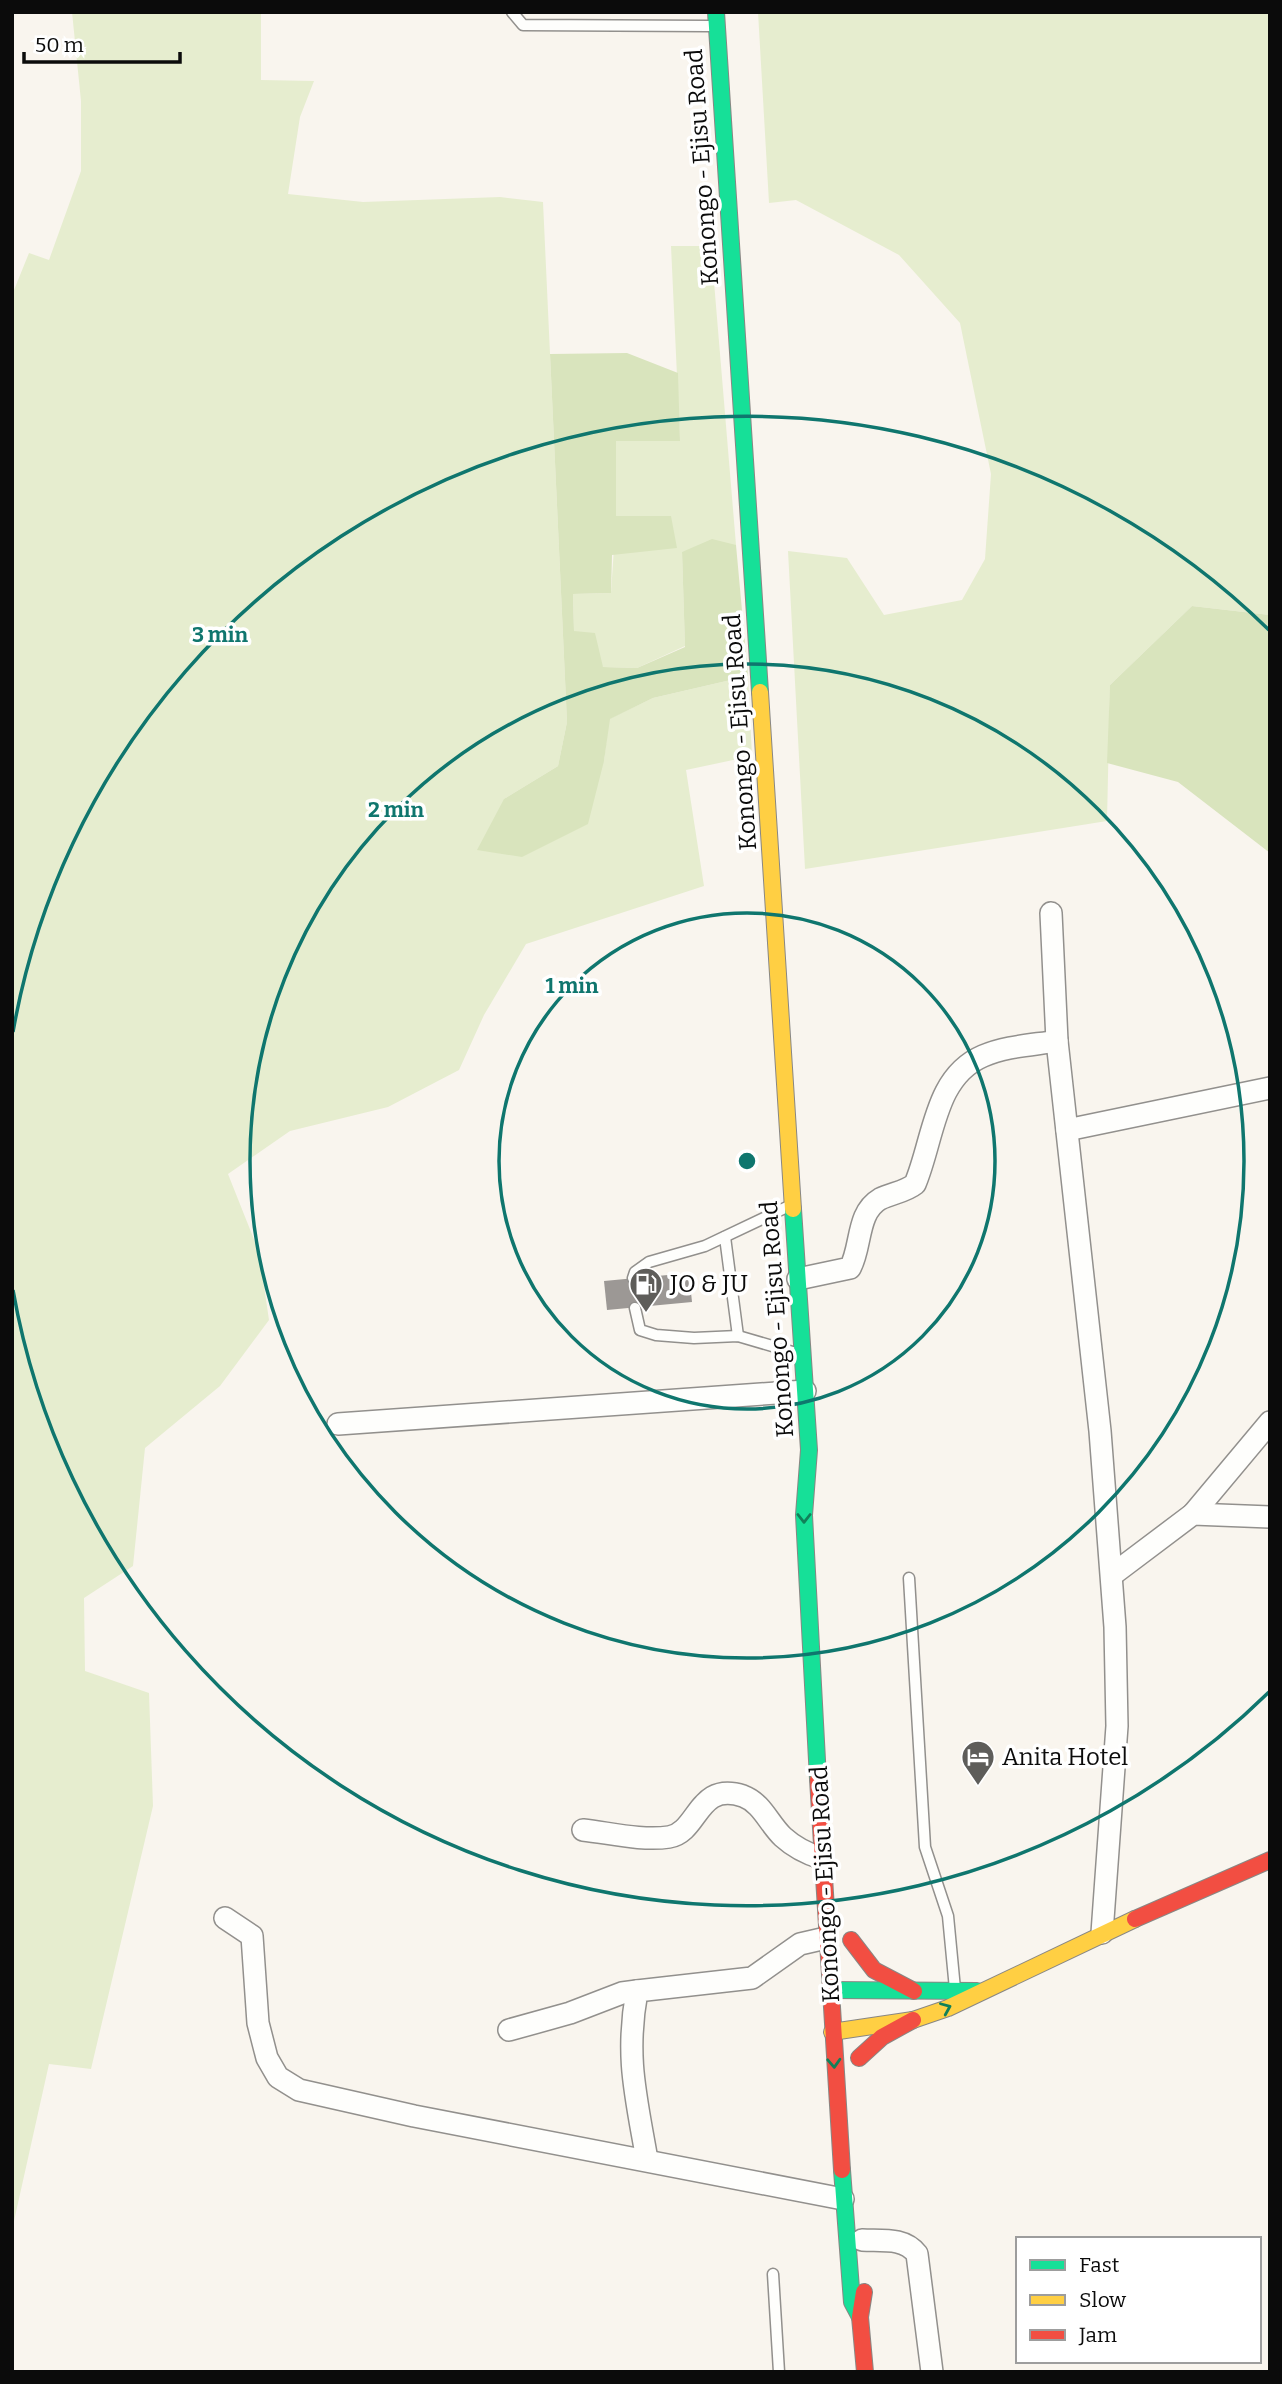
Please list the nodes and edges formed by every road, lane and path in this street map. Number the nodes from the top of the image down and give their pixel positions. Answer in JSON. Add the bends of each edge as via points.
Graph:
{"nodes":[{"id":1,"x":512,"y":12,"type":"edge"},
{"id":2,"x":716,"y":19,"type":"edge"},
{"id":3,"x":1051,"y":912,"type":"dead end"},
{"id":4,"x":1057,"y":1041,"type":"junction"},
{"id":5,"x":1270,"y":1088,"type":"edge"},
{"id":6,"x":1067,"y":1130,"type":"junction"},
{"id":7,"x":793,"y":1204,"type":"junction"},
{"id":8,"x":725,"y":1237,"type":"junction"},
{"id":9,"x":633,"y":1278,"type":"dead end"},
{"id":10,"x":798,"y":1279,"type":"junction"},
{"id":11,"x":635,"y":1308,"type":"dead end"},
{"id":12,"x":738,"y":1336,"type":"junction"},
{"id":13,"x":803,"y":1354,"type":"junction"},
{"id":14,"x":805,"y":1391,"type":"junction"},
{"id":15,"x":1270,"y":1422,"type":"edge"},
{"id":16,"x":338,"y":1424,"type":"dead end"},
{"id":17,"x":809,"y":1450,"type":"junction"},
{"id":18,"x":822,"y":1499,"type":"dead end"},
{"id":19,"x":1193,"y":1514,"type":"junction"},
{"id":20,"x":1270,"y":1517,"type":"edge"},
{"id":21,"x":1112,"y":1575,"type":"junction"},
{"id":22,"x":909,"y":1578,"type":"dead end"},
{"id":23,"x":583,"y":1830,"type":"dead end"},
{"id":24,"x":821,"y":1858,"type":"junction"},
{"id":25,"x":1270,"y":1860,"type":"edge"},
{"id":26,"x":225,"y":1918,"type":"dead end"},
{"id":27,"x":1102,"y":1933,"type":"junction"},
{"id":28,"x":826,"y":1938,"type":"junction"},
{"id":29,"x":955,"y":1989,"type":"junction"},
{"id":30,"x":829,"y":1990,"type":"junction"},
{"id":31,"x":637,"y":1991,"type":"junction"},
{"id":32,"x":914,"y":1991,"type":"junction"},
{"id":33,"x":978,"y":1991,"type":"junction"},
{"id":34,"x":854,"y":1997,"type":"junction"},
{"id":35,"x":913,"y":2020,"type":"junction"},
{"id":36,"x":509,"y":2030,"type":"dead end"},
{"id":37,"x":832,"y":2032,"type":"junction"},
{"id":38,"x":859,"y":2059,"type":"junction"},
{"id":39,"x":860,"y":2077,"type":"dead end"},
{"id":40,"x":647,"y":2160,"type":"junction"},
{"id":41,"x":844,"y":2200,"type":"junction"},
{"id":42,"x":862,"y":2213,"type":"dead end"},
{"id":43,"x":862,"y":2240,"type":"junction"},
{"id":44,"x":773,"y":2274,"type":"dead end"},
{"id":45,"x":860,"y":2317,"type":"junction"},
{"id":46,"x":779,"y":2372,"type":"edge"},
{"id":47,"x":865,"y":2372,"type":"edge"},
{"id":48,"x":932,"y":2372,"type":"edge"}],
"edges":[{"from":1,"to":2,"type":"lane","via":[[523,25]]},
{"from":2,"to":7,"type":"main road","name":"Konongo - Ejisu Road"},
{"from":3,"to":4,"type":"street"},
{"from":4,"to":6,"type":"street"},
{"from":4,"to":10,"type":"street","via":[[996,1052],[963,1068],[947,1084],[915,1184],[870,1208],[850,1268]]},
{"from":5,"to":6,"type":"street"},
{"from":6,"to":21,"type":"street"},
{"from":7,"to":8,"type":"lane"},
{"from":7,"to":10,"type":"main road","name":"Konongo - Ejisu Road"},
{"from":8,"to":9,"type":"lane","via":[[649,1262]]},
{"from":8,"to":12,"type":"lane"},
{"from":10,"to":13,"type":"main road","name":"Konongo - Ejisu Road"},
{"from":11,"to":12,"type":"lane","via":[[640,1330],[656,1335]]},
{"from":12,"to":13,"type":"lane"},
{"from":13,"to":14,"type":"main road","name":"Konongo - Ejisu Road"},
{"from":14,"to":16,"type":"street"},
{"from":14,"to":17,"type":"main road","name":"Konongo - Ejisu Road"},
{"from":15,"to":19,"type":"street"},
{"from":17,"to":18,"type":"main road","name":"Konongo - Ejisu Road"},
{"from":17,"to":24,"type":"main road","name":"Konongo - Ejisu Road","one_way":true,"via":[[804,1515]]},
{"from":19,"to":20,"type":"street"},
{"from":19,"to":21,"type":"street"},
{"from":21,"to":27,"type":"street","via":[[1117,1726]]},
{"from":22,"to":29,"type":"lane","via":[[925,1847],[948,1916]]},
{"from":23,"to":24,"type":"street","via":[[670,1837],[684,1829],[700,1805],[727,1793],[757,1804],[785,1839]]},
{"from":24,"to":28,"type":"main road","name":"Konongo - Ejisu Road"},
{"from":25,"to":27,"type":"main road"},
{"from":26,"to":40,"type":"street","via":[[252,1936],[258,2023],[267,2059],[278,2077],[299,2090]]},
{"from":27,"to":33,"type":"main road"},
{"from":28,"to":30,"type":"main road","name":"Konongo - Ejisu Road"},
{"from":28,"to":31,"type":"street","via":[[800,1944],[752,1978]]},
{"from":29,"to":32,"type":"main road"},
{"from":29,"to":33,"type":"main road"},
{"from":30,"to":34,"type":"main road"},
{"from":30,"to":37,"type":"main road","name":"Konongo - Ejisu Road"},
{"from":31,"to":36,"type":"street"},
{"from":31,"to":40,"type":"street","via":[[630,2063]]},
{"from":32,"to":34,"type":"main road"},
{"from":32,"to":34,"type":"main road","name":"Konongo - Ejisu Road","via":[[874,1970],[851,1934]]},
{"from":35,"to":33,"type":"main road","one_way":true},
{"from":34,"to":35,"type":"main road"},
{"from":34,"to":37,"type":"main road"},
{"from":34,"to":38,"type":"main road","name":"Konongo - Ejisu Road"},
{"from":35,"to":38,"type":"main road","via":[[882,2037]]},
{"from":37,"to":41,"type":"main road","name":"Konongo - Ejisu Road","one_way":true},
{"from":38,"to":39,"type":"main road","name":"Konongo - Ejisu Road"},
{"from":40,"to":41,"type":"street"},
{"from":41,"to":45,"type":"main road","name":"Konongo - Ejisu Road","via":[[852,2302]]},
{"from":42,"to":43,"type":"main road","name":"Konongo - Ejisu Road"},
{"from":43,"to":45,"type":"main road","name":"Konongo - Ejisu Road"},
{"from":43,"to":48,"type":"street","via":[[900,2242],[917,2254]]},
{"from":44,"to":46,"type":"lane"},
{"from":45,"to":47,"type":"main road","name":"Konongo - Ejisu Road"}]}
